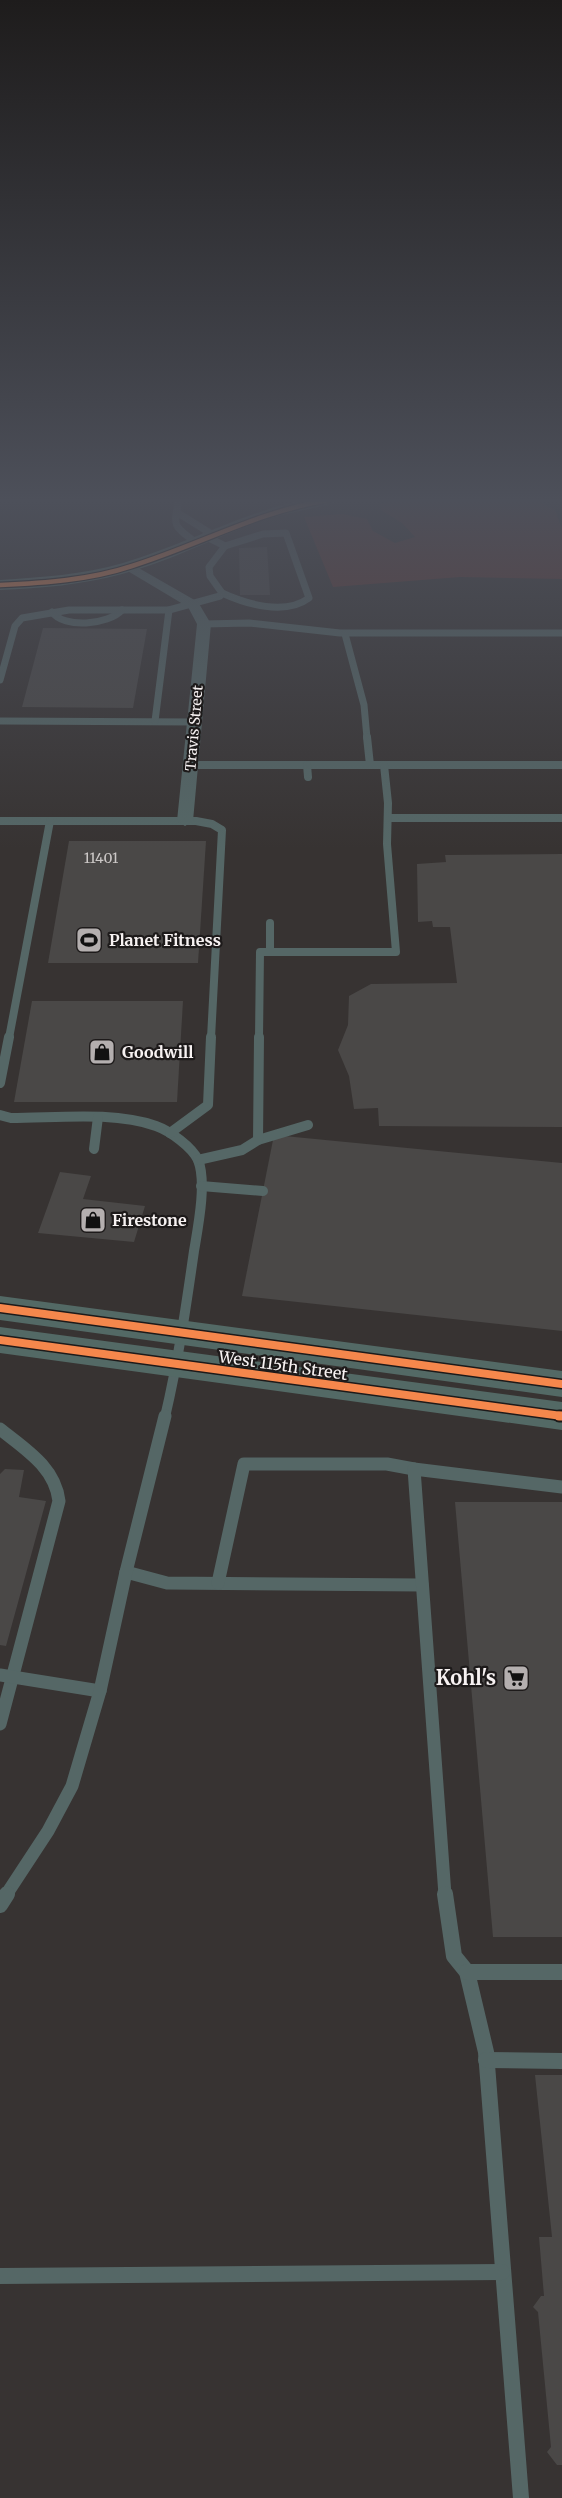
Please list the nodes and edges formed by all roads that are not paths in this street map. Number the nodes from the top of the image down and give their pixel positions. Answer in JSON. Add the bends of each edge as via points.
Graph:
{"nodes":[{"id":1,"x":27,"y":617,"type":"edge"},
{"id":2,"x":55,"y":617,"type":"edge"},
{"id":3,"x":117,"y":617,"type":"edge"},
{"id":4,"x":168,"y":617,"type":"edge"},
{"id":5,"x":200,"y":617,"type":"edge"},
{"id":6,"x":204,"y":624,"type":"junction"},
{"id":7,"x":345,"y":634,"type":"junction"},
{"id":8,"x":560,"y":635,"type":"edge"},
{"id":9,"x":0,"y":680,"type":"edge"},
{"id":10,"x":0,"y":721,"type":"edge"},
{"id":11,"x":155,"y":721,"type":"junction"},
{"id":12,"x":195,"y":722,"type":"junction"},
{"id":13,"x":190,"y":765,"type":"junction"},
{"id":14,"x":307,"y":765,"type":"junction"},
{"id":15,"x":370,"y":765,"type":"junction"},
{"id":16,"x":384,"y":765,"type":"junction"},
{"id":17,"x":562,"y":765,"type":"edge"},
{"id":18,"x":308,"y":777,"type":"dead end"},
{"id":19,"x":388,"y":818,"type":"junction"},
{"id":20,"x":562,"y":818,"type":"edge"},
{"id":21,"x":0,"y":821,"type":"edge"},
{"id":22,"x":50,"y":821,"type":"junction"},
{"id":23,"x":185,"y":821,"type":"junction"},
{"id":24,"x":270,"y":923,"type":"dead end"},
{"id":25,"x":270,"y":952,"type":"junction"},
{"id":26,"x":0,"y":1083,"type":"edge"},
{"id":27,"x":0,"y":1115,"type":"edge"},
{"id":28,"x":98,"y":1117,"type":"junction"},
{"id":29,"x":308,"y":1125,"type":"dead end"},
{"id":30,"x":170,"y":1133,"type":"junction"},
{"id":31,"x":258,"y":1140,"type":"junction"},
{"id":32,"x":94,"y":1149,"type":"dead end"},
{"id":33,"x":198,"y":1160,"type":"junction"},
{"id":34,"x":201,"y":1186,"type":"junction"},
{"id":35,"x":263,"y":1191,"type":"dead end"},
{"id":36,"x":0,"y":1308,"type":"edge"},
{"id":37,"x":183,"y":1332,"type":"junction"},
{"id":38,"x":0,"y":1340,"type":"edge"},
{"id":39,"x":178,"y":1364,"type":"junction"},
{"id":40,"x":562,"y":1384,"type":"edge"},
{"id":41,"x":562,"y":1416,"type":"edge"},
{"id":42,"x":0,"y":1429,"type":"edge"},
{"id":43,"x":414,"y":1468,"type":"junction"},
{"id":44,"x":562,"y":1487,"type":"edge"},
{"id":45,"x":126,"y":1572,"type":"junction"},
{"id":46,"x":218,"y":1583,"type":"junction"},
{"id":47,"x":422,"y":1585,"type":"junction"},
{"id":48,"x":7,"y":1676,"type":"edge"},
{"id":49,"x":100,"y":1691,"type":"junction"},
{"id":50,"x":0,"y":1724,"type":"edge"},
{"id":51,"x":0,"y":1905,"type":"edge"},
{"id":52,"x":562,"y":1971,"type":"edge"},
{"id":53,"x":467,"y":1972,"type":"junction"},
{"id":54,"x":486,"y":2060,"type":"junction"},
{"id":55,"x":562,"y":2061,"type":"edge"},
{"id":56,"x":502,"y":2272,"type":"junction"},
{"id":57,"x":0,"y":2276,"type":"edge"},
{"id":58,"x":520,"y":2498,"type":"edge"}],
"edges":[{"from":1,"to":9,"type":"lane","via":[[16,623]]},
{"from":2,"to":3,"type":"lane","via":[[64,621],[105,622]]},
{"from":4,"to":11,"type":"lane"},
{"from":5,"to":6,"type":"street"},
{"from":6,"to":7,"type":"lane","via":[[249,623]]},
{"from":6,"to":12,"type":"street","name":"Travis Street"},
{"from":7,"to":8,"type":"lane"},
{"from":7,"to":15,"type":"lane","via":[[364,705]]},
{"from":10,"to":11,"type":"lane"},
{"from":11,"to":12,"type":"lane"},
{"from":12,"to":13,"type":"street","name":"Travis Street"},
{"from":13,"to":14,"type":"lane"},
{"from":13,"to":23,"type":"street","name":"Travis Street"},
{"from":14,"to":15,"type":"lane"},
{"from":14,"to":18,"type":"lane"},
{"from":15,"to":16,"type":"lane"},
{"from":16,"to":17,"type":"lane"},
{"from":16,"to":19,"type":"lane"},
{"from":19,"to":20,"type":"lane"},
{"from":19,"to":25,"type":"lane","via":[[396,952]]},
{"from":21,"to":22,"type":"lane"},
{"from":22,"to":23,"type":"lane"},
{"from":22,"to":26,"type":"lane"},
{"from":23,"to":30,"type":"lane","via":[[218,826],[224,835],[208,1105]]},
{"from":24,"to":25,"type":"lane"},
{"from":25,"to":31,"type":"lane","via":[[260,952]]},
{"from":27,"to":28,"type":"lane"},
{"from":28,"to":30,"type":"lane","via":[[139,1120]]},
{"from":28,"to":32,"type":"lane"},
{"from":29,"to":31,"type":"lane"},
{"from":30,"to":33,"type":"lane"},
{"from":31,"to":33,"type":"lane","via":[[242,1150]]},
{"from":33,"to":34,"type":"lane"},
{"from":34,"to":35,"type":"lane"},
{"from":34,"to":37,"type":"lane"},
{"from":36,"to":37,"type":"street","name":"West 115th Street"},
{"from":37,"to":39,"type":"lane"},
{"from":37,"to":40,"type":"street","name":"West 115th Street"},
{"from":38,"to":39,"type":"street","name":"West 115th Street"},
{"from":39,"to":41,"type":"street","name":"West 115th Street"},
{"from":39,"to":45,"type":"lane"},
{"from":42,"to":48,"type":"lane","via":[[50,1472],[59,1490]]},
{"from":43,"to":44,"type":"lane"},
{"from":43,"to":46,"type":"lane","via":[[387,1464],[244,1464]]},
{"from":43,"to":47,"type":"lane"},
{"from":45,"to":46,"type":"lane","via":[[167,1583]]},
{"from":45,"to":49,"type":"lane"},
{"from":46,"to":47,"type":"lane"},
{"from":47,"to":53,"type":"lane","via":[[442,1873],[454,1956]]},
{"from":48,"to":49,"type":"lane"},
{"from":48,"to":50,"type":"lane"},
{"from":49,"to":51,"type":"lane","via":[[72,1786]]},
{"from":52,"to":53,"type":"lane"},
{"from":53,"to":54,"type":"lane"},
{"from":54,"to":55,"type":"lane"},
{"from":54,"to":56,"type":"lane"},
{"from":56,"to":57,"type":"lane"},
{"from":56,"to":58,"type":"lane"}]}
